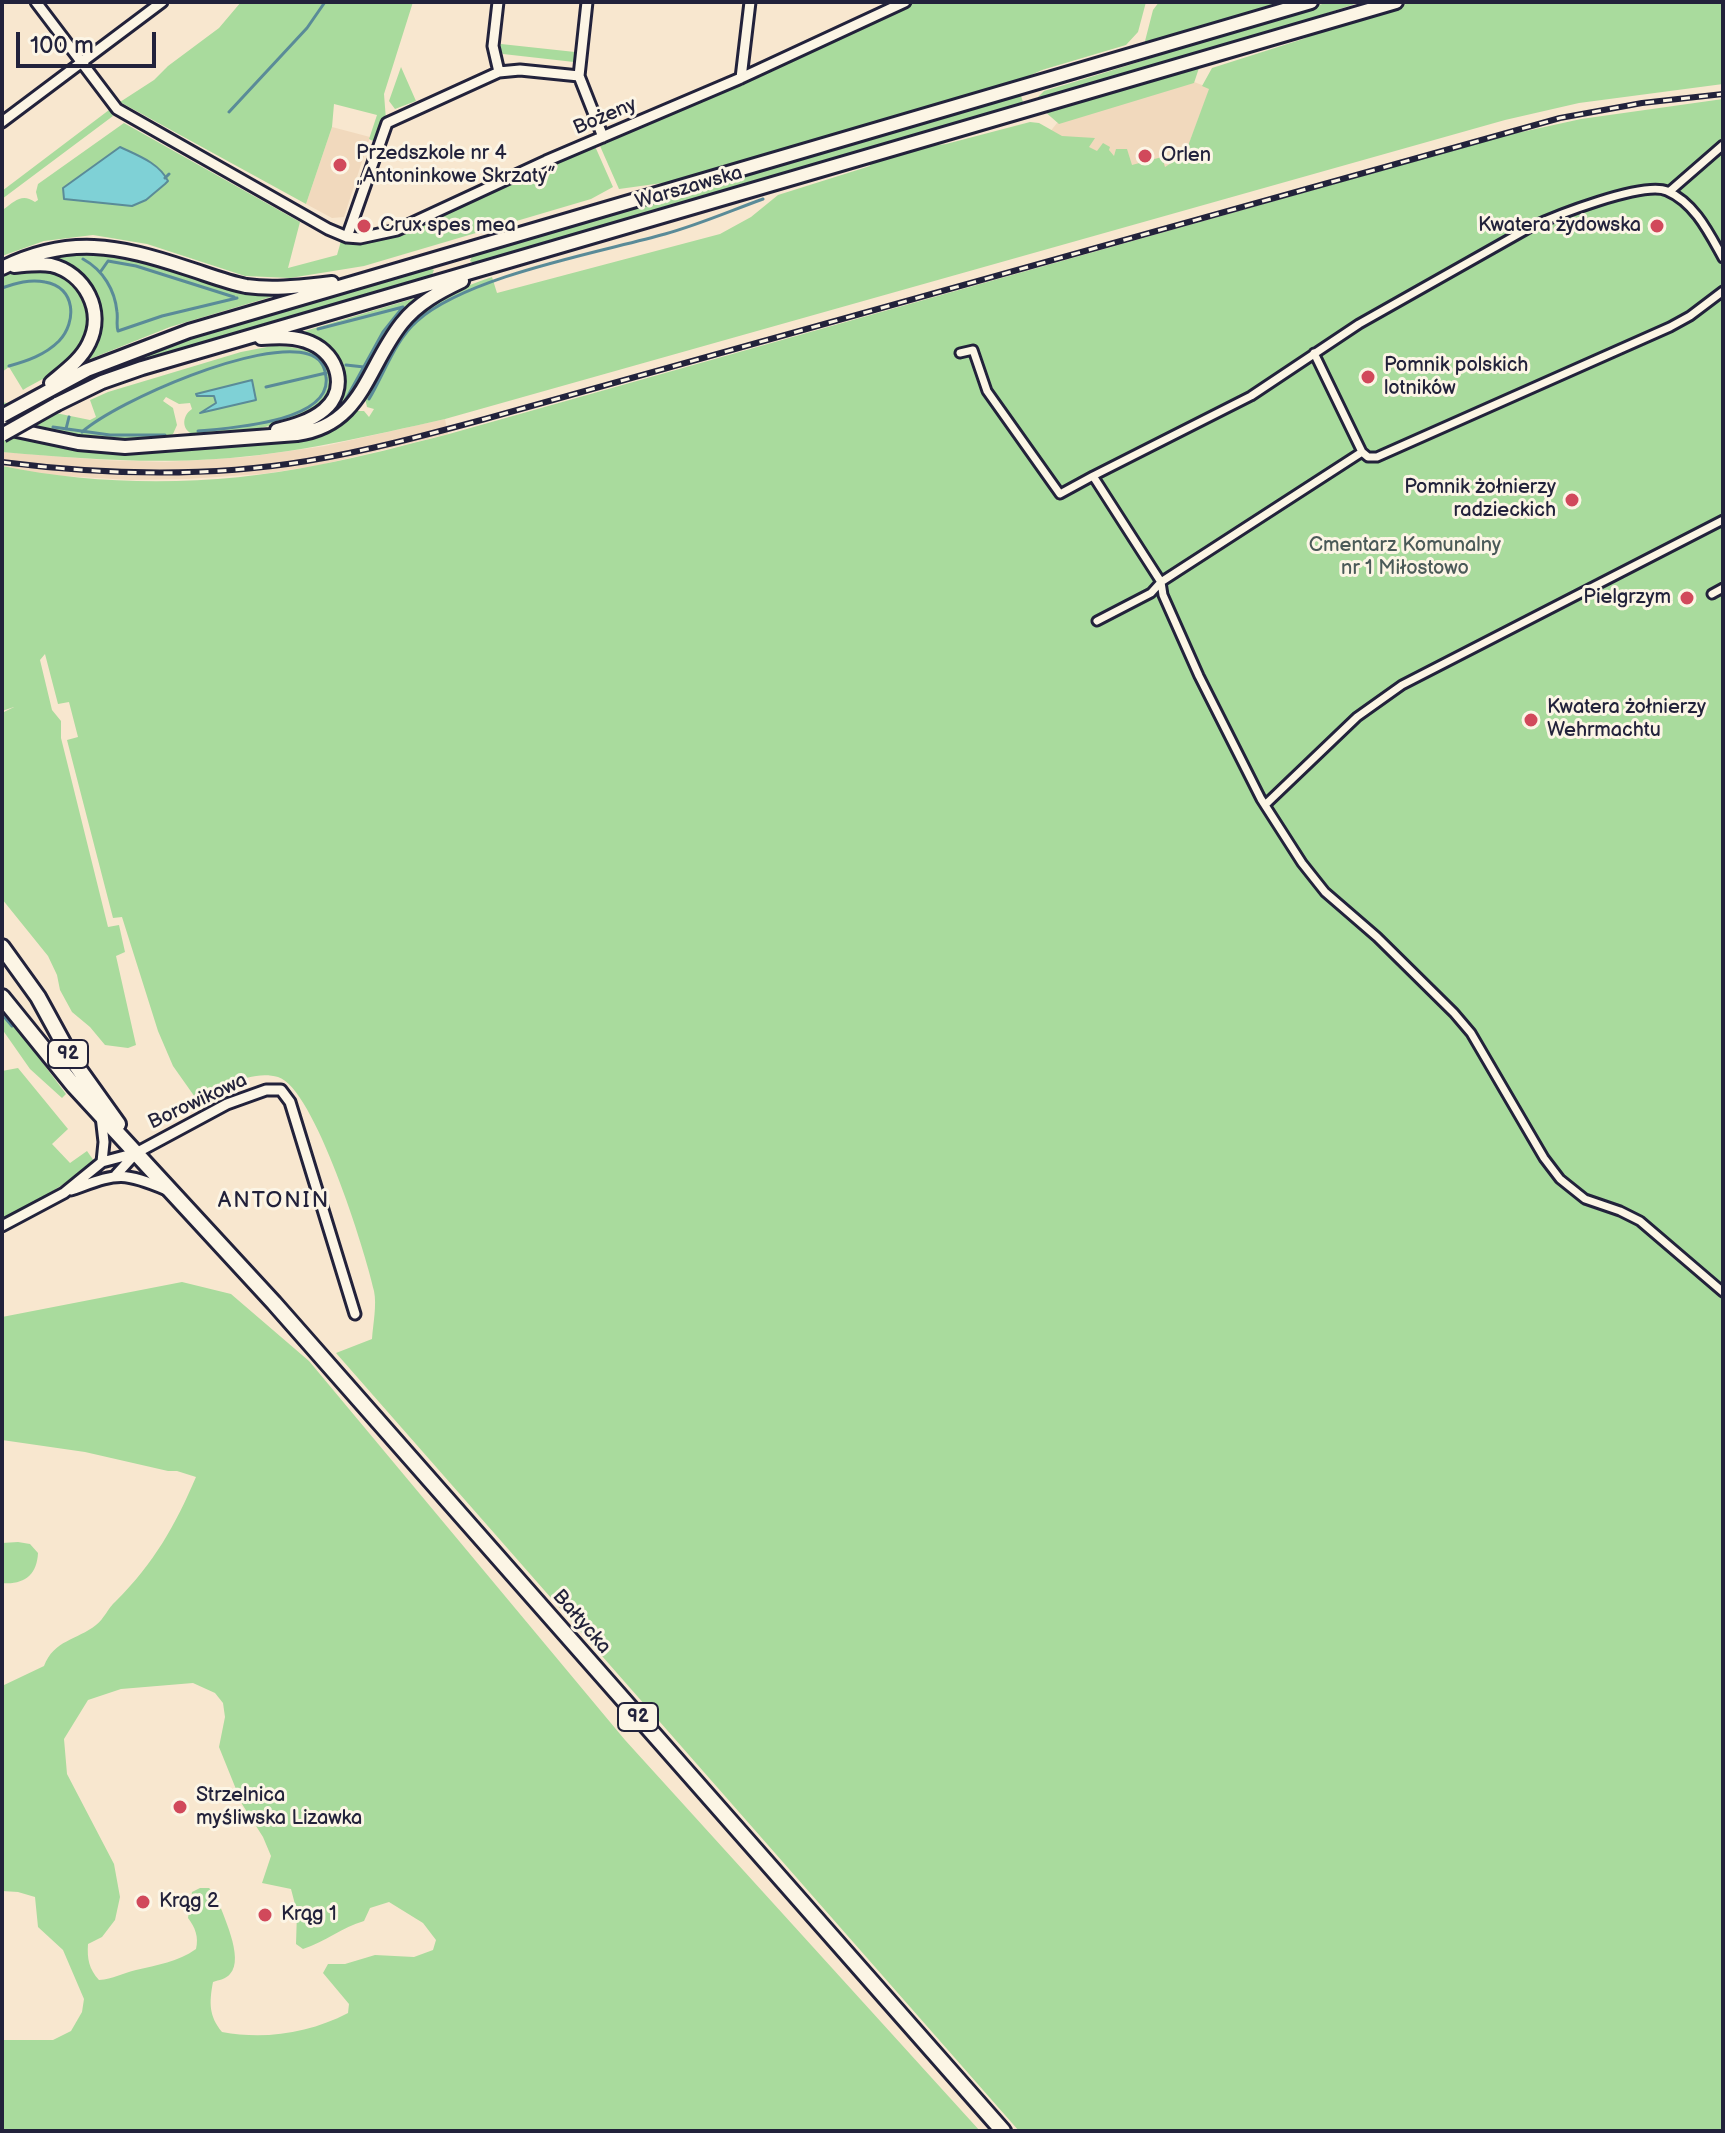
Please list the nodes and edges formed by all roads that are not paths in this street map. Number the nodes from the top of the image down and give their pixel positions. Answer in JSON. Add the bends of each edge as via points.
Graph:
{"nodes":[{"id":1,"x":36,"y":2,"type":"edge"},
{"id":2,"x":162,"y":2,"type":"edge"},
{"id":3,"x":498,"y":2,"type":"edge"},
{"id":4,"x":587,"y":2,"type":"edge"},
{"id":5,"x":750,"y":2,"type":"edge"},
{"id":6,"x":905,"y":2,"type":"edge"},
{"id":7,"x":1311,"y":2,"type":"edge"},
{"id":8,"x":1396,"y":2,"type":"edge"},
{"id":9,"x":81,"y":62,"type":"junction"},
{"id":10,"x":499,"y":72,"type":"junction"},
{"id":11,"x":579,"y":76,"type":"junction"},
{"id":12,"x":741,"y":78,"type":"junction"},
{"id":13,"x":1027,"y":85,"type":"junction"},
{"id":14,"x":1033,"y":108,"type":"junction"},
{"id":15,"x":2,"y":122,"type":"edge"},
{"id":16,"x":603,"y":137,"type":"junction"},
{"id":17,"x":1723,"y":145,"type":"edge"},
{"id":18,"x":1669,"y":192,"type":"junction"},
{"id":19,"x":347,"y":237,"type":"junction"},
{"id":20,"x":1723,"y":258,"type":"edge"},
{"id":21,"x":509,"y":261,"type":"junction"},
{"id":22,"x":2,"y":268,"type":"edge"},
{"id":23,"x":367,"y":278,"type":"junction"},
{"id":24,"x":1723,"y":291,"type":"edge"},
{"id":25,"x":238,"y":340,"type":"junction"},
{"id":26,"x":960,"y":353,"type":"dead end"},
{"id":27,"x":1314,"y":353,"type":"junction"},
{"id":28,"x":32,"y":399,"type":"junction"},
{"id":29,"x":2,"y":416,"type":"edge"},
{"id":30,"x":2,"y":427,"type":"edge"},
{"id":31,"x":2,"y":435,"type":"edge"},
{"id":32,"x":246,"y":437,"type":"junction"},
{"id":33,"x":1362,"y":452,"type":"junction"},
{"id":34,"x":1093,"y":476,"type":"junction"},
{"id":35,"x":1723,"y":520,"type":"edge"},
{"id":36,"x":1161,"y":582,"type":"junction"},
{"id":37,"x":1723,"y":588,"type":"edge"},
{"id":38,"x":1712,"y":594,"type":"dead end"},
{"id":39,"x":1097,"y":621,"type":"dead end"},
{"id":40,"x":1265,"y":805,"type":"junction"},
{"id":41,"x":2,"y":947,"type":"edge"},
{"id":42,"x":2,"y":997,"type":"edge"},
{"id":43,"x":101,"y":1116,"type":"junction"},
{"id":44,"x":132,"y":1147,"type":"junction"},
{"id":45,"x":102,"y":1162,"type":"junction"},
{"id":46,"x":116,"y":1175,"type":"junction"},
{"id":47,"x":170,"y":1191,"type":"junction"},
{"id":48,"x":64,"y":1193,"type":"junction"},
{"id":49,"x":2,"y":1226,"type":"edge"},
{"id":50,"x":1723,"y":1292,"type":"edge"},
{"id":51,"x":355,"y":1314,"type":"dead end"},
{"id":52,"x":1003,"y":2131,"type":"edge"}],
"edges":[{"from":1,"to":9,"type":"street"},
{"from":2,"to":9,"type":"street"},
{"from":3,"to":10,"type":"street","via":[[493,46]]},
{"from":4,"to":11,"type":"street"},
{"from":5,"to":12,"type":"street"},
{"from":6,"to":12,"type":"street","name":"Bożeny"},
{"from":7,"to":13,"type":"main road","name":"Warszawska"},
{"from":8,"to":14,"type":"main road","name":"Warszawska"},
{"from":9,"to":15,"type":"street"},
{"from":9,"to":19,"type":"street","via":[[117,109]]},
{"from":10,"to":11,"type":"street"},
{"from":10,"to":19,"type":"street","via":[[387,123]]},
{"from":11,"to":16,"type":"street"},
{"from":12,"to":16,"type":"street","name":"Bożeny"},
{"from":13,"to":14,"type":"main road"},
{"from":13,"to":23,"type":"main road","name":"Warszawska"},
{"from":14,"to":21,"type":"main road","name":"Warszawska"},
{"from":16,"to":19,"type":"street","name":"Bożeny","via":[[397,230]]},
{"from":17,"to":18,"type":"street"},
{"from":18,"to":20,"type":"street","via":[[1695,212]]},
{"from":18,"to":27,"type":"street","via":[[1646,189],[1537,224]]},
{"from":21,"to":25,"type":"main road","name":"Warszawska"},
{"from":21,"to":32,"type":"main road","via":[[460,281],[415,309],[340,419],[304,433]]},
{"from":22,"to":23,"type":"main road","via":[[42,251],[102,246],[244,285],[277,288]]},
{"from":22,"to":28,"type":"main road","via":[[40,264],[63,269],[80,281],[94,306],[95,326],[87,348]]},
{"from":23,"to":28,"type":"main road","name":"Warszawska","via":[[167,338]]},
{"from":24,"to":33,"type":"street","via":[[1670,327],[1517,396],[1381,456]]},
{"from":25,"to":31,"type":"main road","name":"Warszawska","bridge":true,"via":[[114,377]]},
{"from":25,"to":32,"type":"main road","via":[[310,342],[332,358],[338,378],[332,401],[317,415]]},
{"from":26,"to":34,"type":"street","via":[[973,350],[987,391],[1060,494]]},
{"from":27,"to":33,"type":"street"},
{"from":27,"to":34,"type":"street","via":[[1251,396]]},
{"from":28,"to":29,"type":"main road","name":"Warszawska"},
{"from":30,"to":32,"type":"main road","via":[[125,447]]},
{"from":33,"to":36,"type":"street"},
{"from":34,"to":36,"type":"street"},
{"from":35,"to":40,"type":"street","via":[[1402,685],[1357,717]]},
{"from":36,"to":39,"type":"street","via":[[1151,593]]},
{"from":36,"to":40,"type":"street","via":[[1194,665]]},
{"from":37,"to":38,"type":"street"},
{"from":40,"to":50,"type":"street","via":[[1325,892],[1471,1033],[1560,1179],[1585,1199],[1640,1221]]},
{"from":41,"to":44,"type":"main road","name":"Bałtycka","number":"92"},
{"from":42,"to":43,"type":"main road","name":"Bałtycka","number":"92"},
{"from":43,"to":44,"type":"main road","name":"Bałtycka","number":"92"},
{"from":43,"to":45,"type":"street"},
{"from":44,"to":45,"type":"street"},
{"from":44,"to":46,"type":"street"},
{"from":44,"to":47,"type":"main road","name":"Bałtycka","number":"92"},
{"from":44,"to":51,"type":"street","name":"Borowikowa","via":[[227,1104],[281,1090],[290,1102]]},
{"from":45,"to":48,"type":"street"},
{"from":46,"to":47,"type":"street"},
{"from":46,"to":48,"type":"street"},
{"from":47,"to":52,"type":"main road","name":"Bałtycka","number":"92"},
{"from":48,"to":49,"type":"street"}]}
